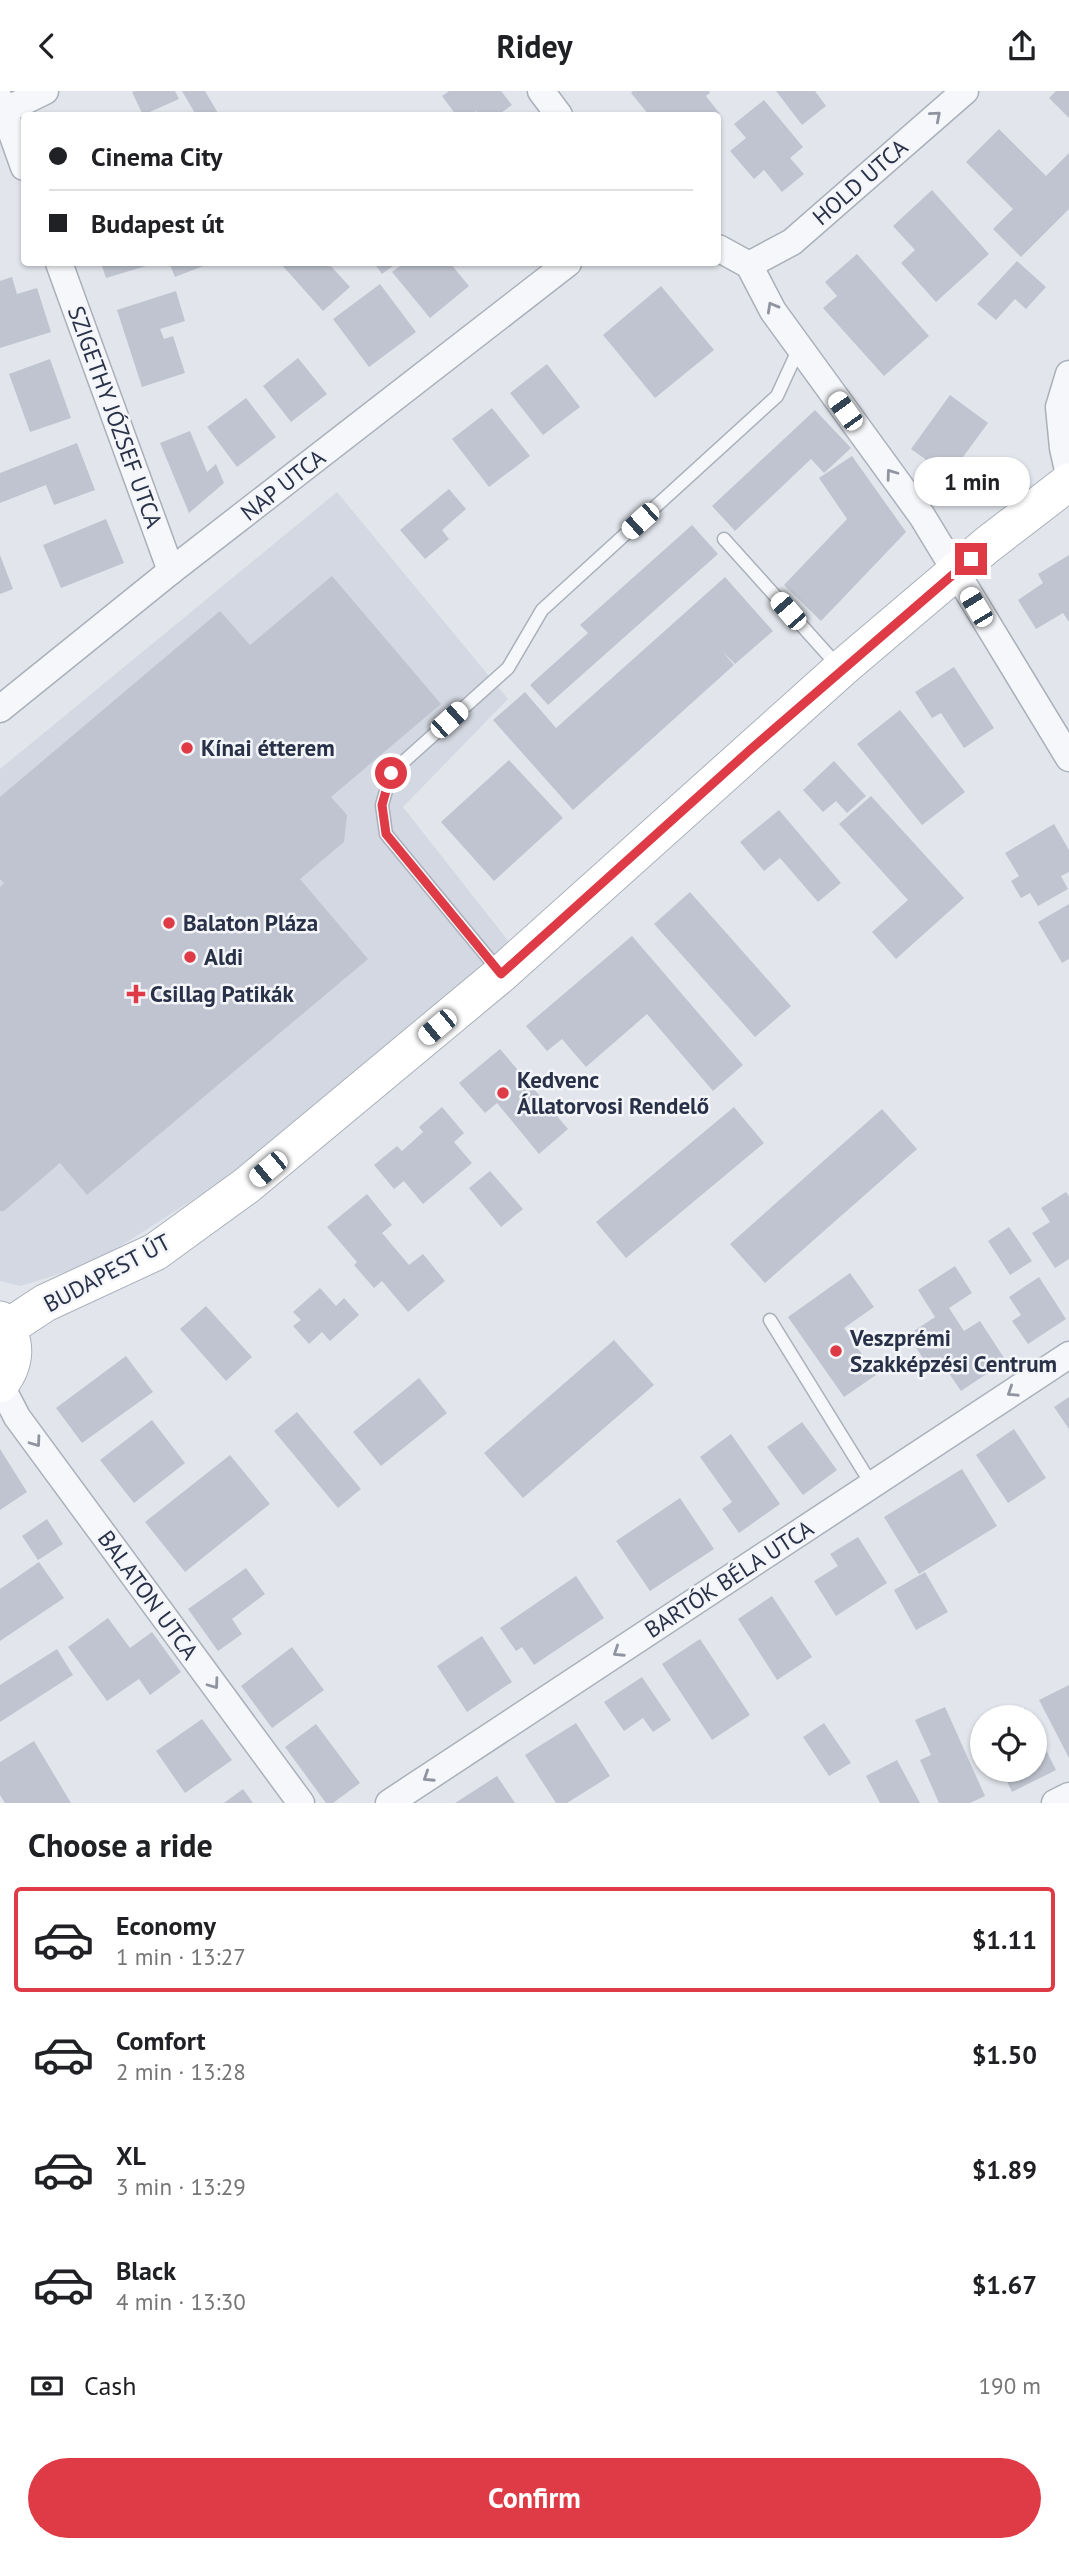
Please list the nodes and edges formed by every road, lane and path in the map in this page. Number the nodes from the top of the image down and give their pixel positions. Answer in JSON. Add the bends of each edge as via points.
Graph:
{"nodes":[{"id":1,"x":45,"y":91,"type":"edge"},
{"id":2,"x":541,"y":91,"type":"edge"},
{"id":3,"x":965,"y":91,"type":"edge"},
{"id":4,"x":1,"y":108,"type":"edge"},
{"id":5,"x":557,"y":112,"type":"edge"},
{"id":6,"x":21,"y":159,"type":"edge"},
{"id":7,"x":721,"y":250,"type":"edge"},
{"id":8,"x":749,"y":265,"type":"junction"},
{"id":9,"x":60,"y":266,"type":"edge"},
{"id":10,"x":564,"y":266,"type":"edge"},
{"id":11,"x":800,"y":347,"type":"junction"},
{"id":12,"x":1069,"y":374,"type":"edge"},
{"id":13,"x":1069,"y":475,"type":"edge"},
{"id":14,"x":1069,"y":482,"type":"edge"},
{"id":15,"x":724,"y":539,"type":"dead end"},
{"id":16,"x":172,"y":571,"type":"junction"},
{"id":17,"x":955,"y":572,"type":"junction"},
{"id":18,"x":841,"y":669,"type":"junction"},
{"id":19,"x":0,"y":709,"type":"edge"},
{"id":20,"x":1069,"y":758,"type":"edge"},
{"id":21,"x":501,"y":974,"type":"junction"},
{"id":22,"x":771,"y":1320,"type":"dead end"},
{"id":23,"x":4,"y":1324,"type":"edge"},
{"id":24,"x":1069,"y":1355,"type":"edge"},
{"id":25,"x":0,"y":1384,"type":"edge"},
{"id":26,"x":872,"y":1485,"type":"junction"},
{"id":27,"x":1069,"y":1796,"type":"edge"},
{"id":28,"x":301,"y":1803,"type":"edge"},
{"id":29,"x":389,"y":1803,"type":"edge"},
{"id":30,"x":1055,"y":1803,"type":"edge"}],
"edges":[{"from":1,"to":4,"type":"street"},
{"from":2,"to":5,"type":"street"},
{"from":8,"to":3,"type":"street","name":"HOLD UTCA","one_way":true,"via":[[792,242]]},
{"from":4,"to":6,"type":"street"},
{"from":7,"to":8,"type":"street"},
{"from":11,"to":8,"type":"street","one_way":true,"via":[[772,311]]},
{"from":9,"to":16,"type":"street","name":"SZIGETHY JÓZSEF UTCA"},
{"from":10,"to":16,"type":"street","name":"NAP UTCA"},
{"from":17,"to":11,"type":"street","one_way":true,"via":[[922,516]]},
{"from":11,"to":21,"type":"lane","via":[[777,396],[542,610],[508,668],[391,773],[382,805],[386,834]]},
{"from":12,"to":13,"type":"street","via":[[1059,407]]},
{"from":14,"to":17,"type":"main road","name":"BUDAPEST ÚT"},
{"from":15,"to":18,"type":"lane"},
{"from":16,"to":19,"type":"street","name":"NAP UTCA"},
{"from":17,"to":18,"type":"main road","name":"BUDAPEST ÚT"},
{"from":17,"to":20,"type":"street"},
{"from":18,"to":21,"type":"main road","name":"BUDAPEST ÚT"},
{"from":21,"to":23,"type":"main road","name":"BUDAPEST ÚT","via":[[246,1186],[155,1252]]},
{"from":22,"to":26,"type":"lane"},
{"from":23,"to":25,"type":"main road","name":"BUDAPEST ÚT","via":[[13,1342],[13,1357]]},
{"from":24,"to":26,"type":"street","name":"BARTÓK BÉLA UTCA","one_way":true},
{"from":25,"to":28,"type":"street","name":"BALATON UTCA","one_way":true,"via":[[18,1417]]},
{"from":26,"to":29,"type":"street","name":"BARTÓK BÉLA UTCA","one_way":true},
{"from":27,"to":30,"type":"street"}]}
